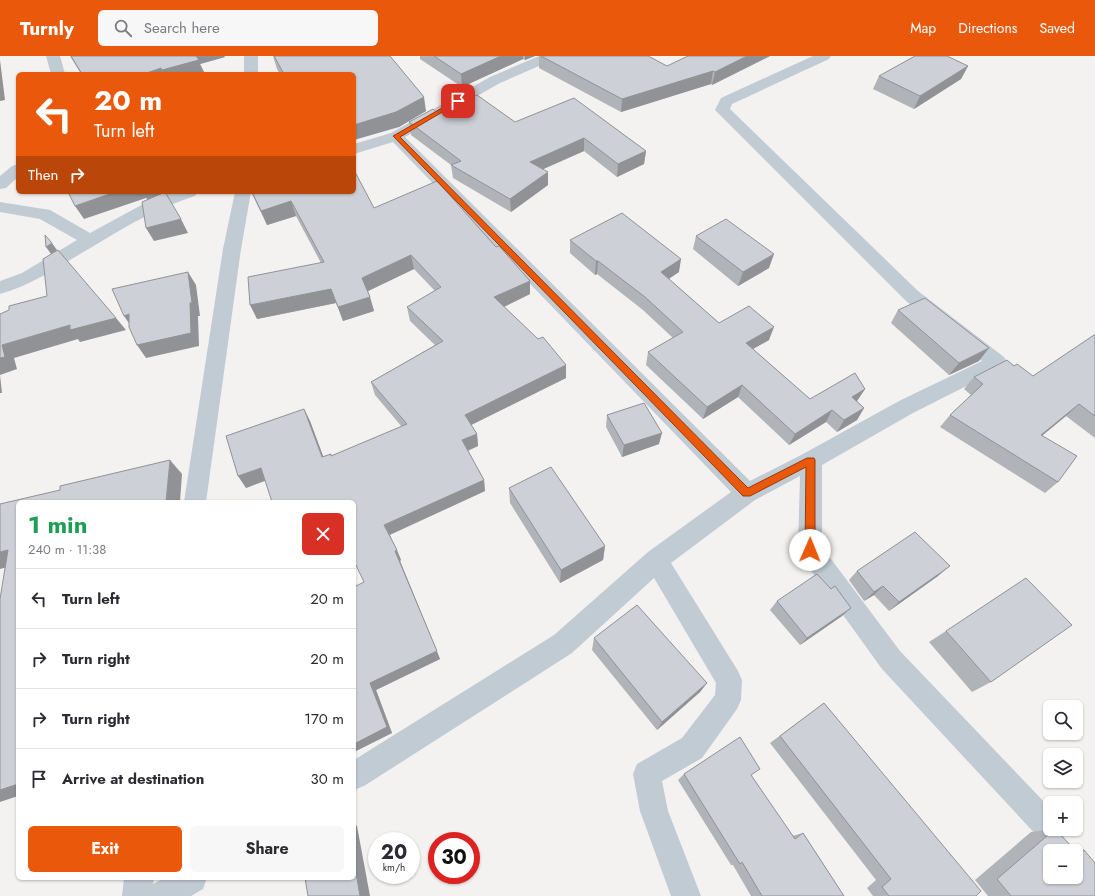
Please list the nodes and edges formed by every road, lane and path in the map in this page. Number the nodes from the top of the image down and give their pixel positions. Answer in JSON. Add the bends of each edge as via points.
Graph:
{"nodes":[{"id":1,"x":53,"y":56,"type":"edge"},
{"id":2,"x":251,"y":56,"type":"edge"},
{"id":3,"x":550,"y":56,"type":"edge"},
{"id":4,"x":824,"y":56,"type":"edge"},
{"id":5,"x":57,"y":72,"type":"edge"},
{"id":6,"x":251,"y":72,"type":"edge"},
{"id":7,"x":396,"y":136,"type":"junction"},
{"id":8,"x":356,"y":147,"type":"edge"},
{"id":9,"x":16,"y":170,"type":"edge"},
{"id":10,"x":0,"y":184,"type":"edge"},
{"id":11,"x":183,"y":194,"type":"edge"},
{"id":12,"x":243,"y":194,"type":"edge"},
{"id":13,"x":0,"y":207,"type":"edge"},
{"id":14,"x":90,"y":240,"type":"junction"},
{"id":15,"x":0,"y":288,"type":"edge"},
{"id":16,"x":811,"y":460,"type":"junction"},
{"id":17,"x":747,"y":493,"type":"junction"},
{"id":18,"x":194,"y":500,"type":"edge"},
{"id":19,"x":656,"y":560,"type":"junction"},
{"id":20,"x":356,"y":775,"type":"edge"},
{"id":21,"x":1043,"y":821,"type":"edge"},
{"id":22,"x":139,"y":880,"type":"edge"},
{"id":23,"x":189,"y":880,"type":"edge"},
{"id":24,"x":137,"y":896,"type":"edge"},
{"id":25,"x":163,"y":896,"type":"edge"},
{"id":26,"x":686,"y":896,"type":"edge"}],
"edges":[{"from":1,"to":5,"type":"street"},
{"from":2,"to":6,"type":"street"},
{"from":3,"to":7,"type":"street","via":[[495,80]]},
{"from":4,"to":16,"type":"street","via":[[726,101],[722,110],[912,296],[998,362],[906,407]]},
{"from":7,"to":8,"type":"street"},
{"from":7,"to":17,"type":"street"},
{"from":9,"to":10,"type":"street"},
{"from":11,"to":14,"type":"street","via":[[164,200]]},
{"from":12,"to":18,"type":"street"},
{"from":13,"to":14,"type":"street","via":[[44,214]]},
{"from":14,"to":15,"type":"street","via":[[28,277]]},
{"from":16,"to":17,"type":"street"},
{"from":16,"to":21,"type":"street","via":[[810,550],[891,660]]},
{"from":17,"to":19,"type":"street"},
{"from":19,"to":20,"type":"street","via":[[563,644]]},
{"from":19,"to":26,"type":"street","via":[[729,680],[728,700],[692,748],[647,774],[654,811]]},
{"from":22,"to":24,"type":"street"},
{"from":23,"to":25,"type":"street"}]}
